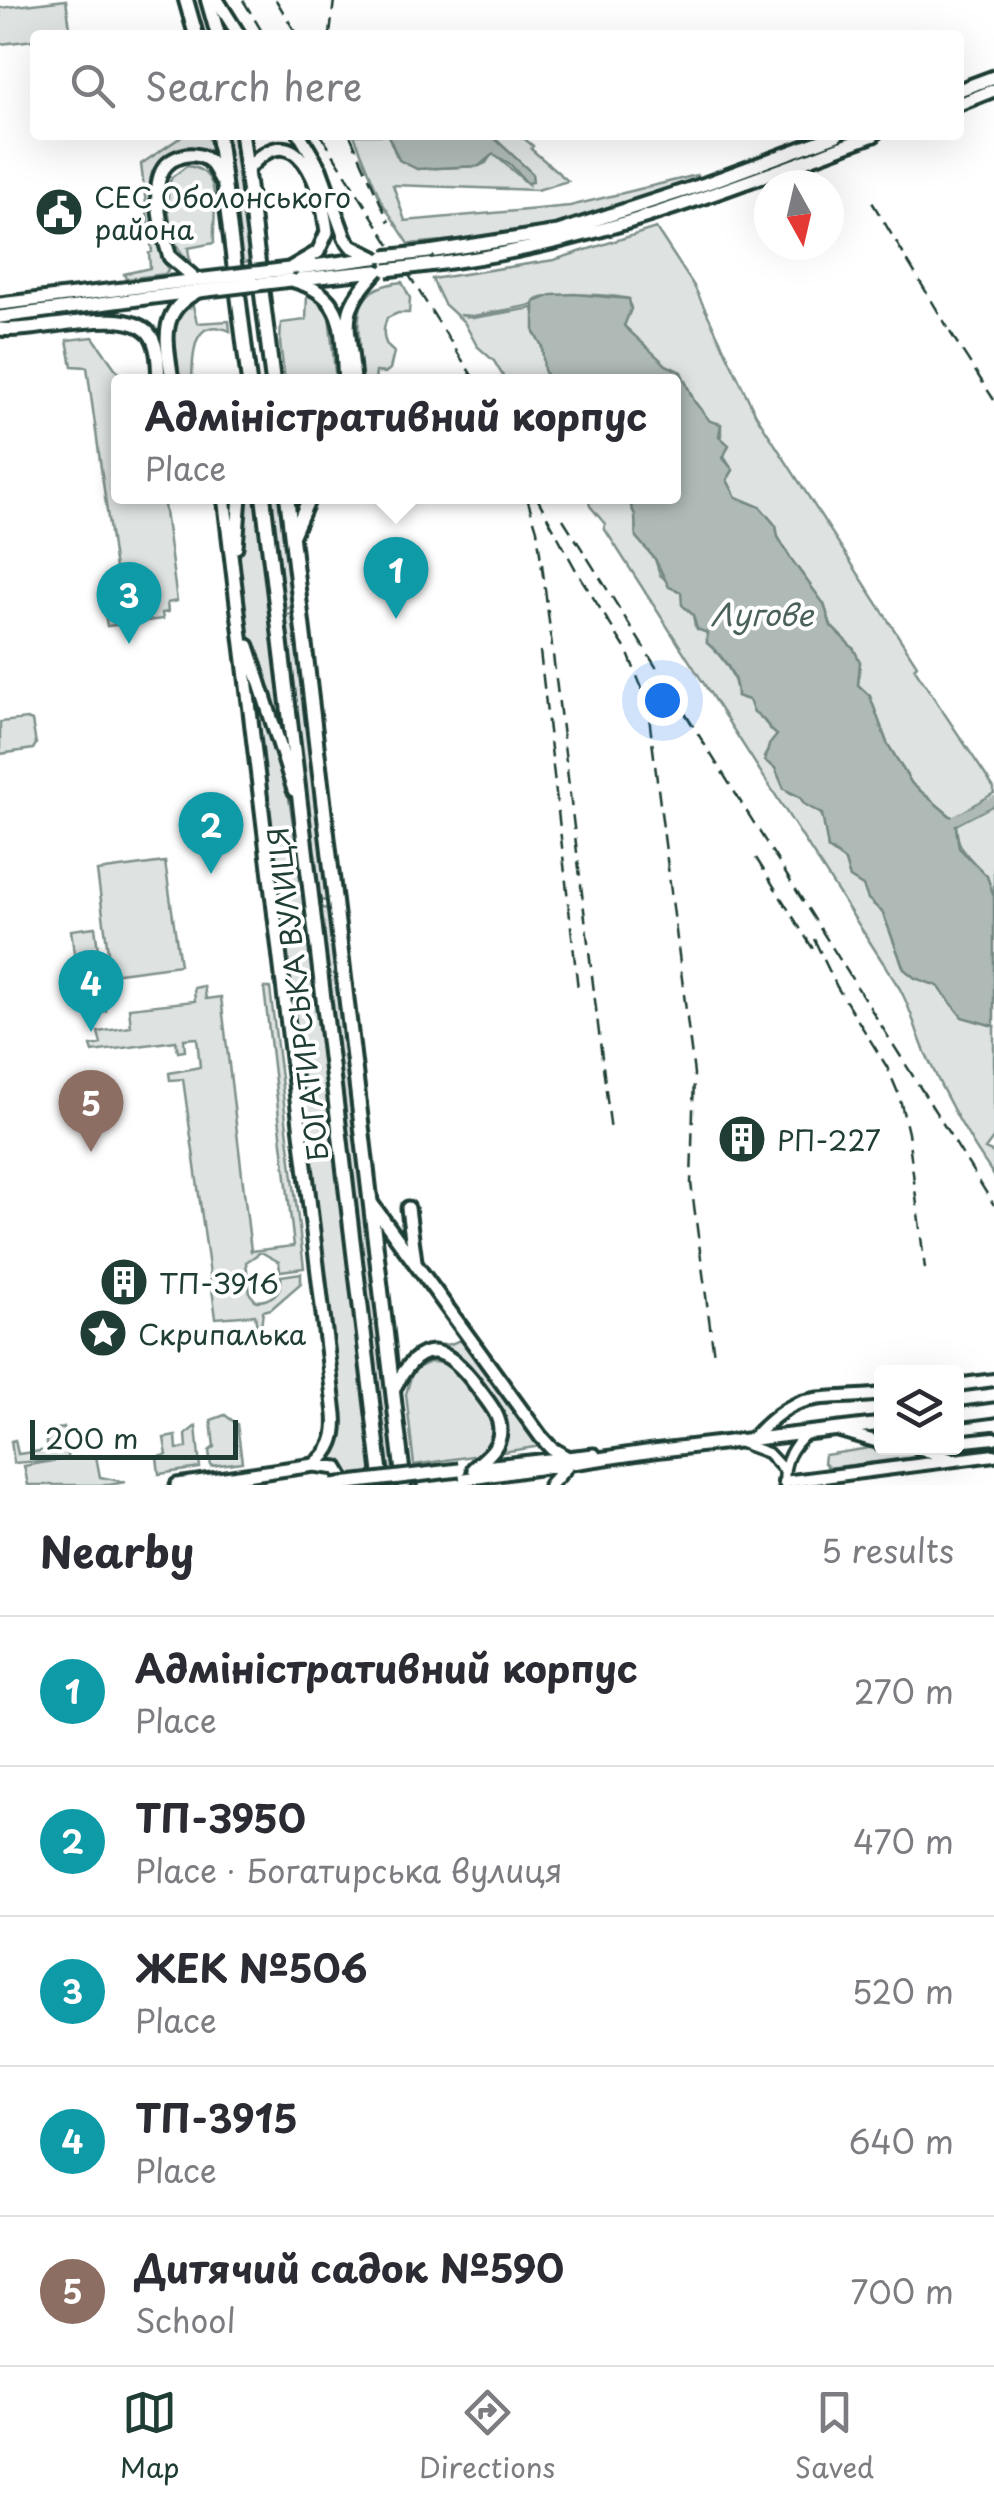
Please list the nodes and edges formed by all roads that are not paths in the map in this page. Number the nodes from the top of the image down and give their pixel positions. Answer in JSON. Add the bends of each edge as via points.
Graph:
{"nodes":[{"id":1,"x":186,"y":0,"type":"edge"},
{"id":2,"x":208,"y":0,"type":"edge"},
{"id":3,"x":217,"y":0,"type":"edge"},
{"id":4,"x":195,"y":30,"type":"edge"},
{"id":5,"x":217,"y":30,"type":"edge"},
{"id":6,"x":236,"y":30,"type":"edge"},
{"id":7,"x":994,"y":77,"type":"edge"},
{"id":8,"x":964,"y":88,"type":"edge"},
{"id":9,"x":994,"y":90,"type":"edge"},
{"id":10,"x":964,"y":102,"type":"edge"},
{"id":11,"x":219,"y":140,"type":"edge"},
{"id":12,"x":243,"y":140,"type":"edge"},
{"id":13,"x":303,"y":140,"type":"edge"},
{"id":14,"x":824,"y":140,"type":"edge"},
{"id":15,"x":860,"y":140,"type":"edge"},
{"id":16,"x":247,"y":170,"type":"junction"},
{"id":17,"x":226,"y":190,"type":"junction"},
{"id":18,"x":432,"y":258,"type":"junction"},
{"id":19,"x":380,"y":264,"type":"junction"},
{"id":20,"x":290,"y":275,"type":"junction"},
{"id":21,"x":198,"y":286,"type":"junction"},
{"id":22,"x":0,"y":304,"type":"edge"},
{"id":23,"x":0,"y":317,"type":"edge"},
{"id":24,"x":0,"y":329,"type":"edge"},
{"id":25,"x":159,"y":374,"type":"edge"},
{"id":26,"x":171,"y":374,"type":"edge"},
{"id":27,"x":247,"y":374,"type":"edge"},
{"id":28,"x":272,"y":374,"type":"edge"},
{"id":29,"x":345,"y":374,"type":"edge"},
{"id":30,"x":353,"y":374,"type":"edge"},
{"id":31,"x":225,"y":504,"type":"edge"},
{"id":32,"x":239,"y":504,"type":"edge"},
{"id":33,"x":263,"y":504,"type":"edge"},
{"id":34,"x":288,"y":504,"type":"edge"},
{"id":35,"x":306,"y":504,"type":"edge"},
{"id":36,"x":292,"y":536,"type":"junction"},
{"id":37,"x":234,"y":574,"type":"junction"},
{"id":38,"x":239,"y":618,"type":"junction"},
{"id":39,"x":300,"y":809,"type":"junction"},
{"id":40,"x":368,"y":1199,"type":"junction"},
{"id":41,"x":408,"y":1208,"type":"dead end"},
{"id":42,"x":415,"y":1266,"type":"junction"},
{"id":43,"x":994,"y":1380,"type":"edge"},
{"id":44,"x":964,"y":1384,"type":"edge"},
{"id":45,"x":393,"y":1392,"type":"junction"},
{"id":46,"x":874,"y":1395,"type":"edge"},
{"id":47,"x":994,"y":1410,"type":"edge"},
{"id":48,"x":964,"y":1414,"type":"edge"},
{"id":49,"x":874,"y":1425,"type":"edge"},
{"id":50,"x":836,"y":1429,"type":"junction"},
{"id":51,"x":808,"y":1432,"type":"junction"},
{"id":52,"x":994,"y":1438,"type":"edge"},
{"id":53,"x":752,"y":1440,"type":"junction"},
{"id":54,"x":874,"y":1441,"type":"edge"},
{"id":55,"x":964,"y":1441,"type":"edge"},
{"id":56,"x":736,"y":1442,"type":"junction"},
{"id":57,"x":939,"y":1455,"type":"edge"},
{"id":58,"x":994,"y":1455,"type":"edge"},
{"id":59,"x":954,"y":1460,"type":"junction"},
{"id":60,"x":567,"y":1461,"type":"junction"},
{"id":61,"x":314,"y":1464,"type":"junction"},
{"id":62,"x":474,"y":1468,"type":"junction"},
{"id":63,"x":783,"y":1469,"type":"junction"},
{"id":64,"x":460,"y":1475,"type":"junction"},
{"id":65,"x":486,"y":1478,"type":"junction"},
{"id":66,"x":784,"y":1483,"type":"edge"},
{"id":67,"x":177,"y":1485,"type":"edge"},
{"id":68,"x":332,"y":1485,"type":"edge"},
{"id":69,"x":347,"y":1485,"type":"edge"},
{"id":70,"x":382,"y":1485,"type":"edge"},
{"id":71,"x":404,"y":1485,"type":"edge"},
{"id":72,"x":424,"y":1485,"type":"edge"},
{"id":73,"x":500,"y":1485,"type":"edge"},
{"id":74,"x":550,"y":1485,"type":"edge"}],
"edges":[{"from":1,"to":4,"type":"main road"},
{"from":2,"to":5,"type":"main road"},
{"from":3,"to":6,"type":"main road"},
{"from":7,"to":8,"type":"main road"},
{"from":9,"to":10,"type":"main road"},
{"from":11,"to":17,"type":"main road"},
{"from":12,"to":16,"type":"main road"},
{"from":13,"to":19,"type":"main road","via":[[345,238]]},
{"from":14,"to":18,"type":"main road","via":[[558,232]]},
{"from":15,"to":18,"type":"main road","via":[[601,232],[522,251]]},
{"from":16,"to":20,"type":"main road","via":[[262,154],[282,147],[311,172],[328,232],[318,252]]},
{"from":16,"to":28,"type":"main road"},
{"from":17,"to":21,"type":"main road","via":[[214,167],[196,155],[178,157],[160,177],[170,257]]},
{"from":17,"to":27,"type":"main road"},
{"from":18,"to":19,"type":"main road","bridge":true},
{"from":19,"to":20,"type":"main road"},
{"from":19,"to":30,"type":"main road","via":[[349,306]]},
{"from":20,"to":21,"type":"main road","bridge":true},
{"from":20,"to":29,"type":"main road","via":[[330,299]]},
{"from":21,"to":22,"type":"main road"},
{"from":21,"to":23,"type":"main road"},
{"from":21,"to":26,"type":"main road","via":[[169,320]]},
{"from":24,"to":25,"type":"main road","via":[[123,320],[141,326],[154,342]]},
{"from":31,"to":37,"type":"main road","name":"БОГАТИРСЬКА ВУЛИЦЯ"},
{"from":32,"to":37,"type":"main road","name":"БОГАТИРСЬКА ВУЛИЦЯ"},
{"from":33,"to":39,"type":"main road","name":"БОГАТИРСЬКА ВУЛИЦЯ"},
{"from":34,"to":36,"type":"main road","name":"БОГАТИРСЬКА ВУЛИЦЯ"},
{"from":35,"to":36,"type":"main road"},
{"from":36,"to":40,"type":"main road","name":"БОГАТИРСЬКА ВУЛИЦЯ"},
{"from":37,"to":38,"type":"main road","name":"БОГАТИРСЬКА ВУЛИЦЯ"},
{"from":38,"to":39,"type":"main road"},
{"from":38,"to":61,"type":"main road","name":"БОГАТИРСЬКА ВУЛИЦЯ","via":[[335,1414],[334,1441]]},
{"from":39,"to":70,"type":"main road","name":"БОГАТИРСЬКА ВУЛИЦЯ"},
{"from":40,"to":42,"type":"main road"},
{"from":40,"to":45,"type":"main road","name":"БОГАТИРСЬКА ВУЛИЦЯ"},
{"from":41,"to":42,"type":"main road"},
{"from":42,"to":60,"type":"main road","via":[[541,1437]]},
{"from":43,"to":44,"type":"street"},
{"from":45,"to":62,"type":"main road","via":[[406,1366],[424,1354],[444,1354],[460,1364],[500,1429],[492,1452]]},
{"from":45,"to":71,"type":"main road","name":"БОГАТИРСЬКА ВУЛИЦЯ"},
{"from":46,"to":53,"type":"street","via":[[797,1402]]},
{"from":47,"to":48,"type":"main road"},
{"from":49,"to":50,"type":"main road"},
{"from":50,"to":51,"type":"main road"},
{"from":50,"to":54,"type":"street"},
{"from":51,"to":53,"type":"main road"},
{"from":51,"to":63,"type":"street"},
{"from":52,"to":55,"type":"street"},
{"from":53,"to":56,"type":"main road"},
{"from":56,"to":60,"type":"main road"},
{"from":56,"to":63,"type":"street","via":[[768,1453]]},
{"from":57,"to":59,"type":"street"},
{"from":58,"to":59,"type":"street"},
{"from":59,"to":66,"type":"street"},
{"from":60,"to":62,"type":"main road"},
{"from":60,"to":65,"type":"main road"},
{"from":60,"to":74,"type":"main road"},
{"from":61,"to":67,"type":"main road"},
{"from":61,"to":69,"type":"main road","via":[[337,1468]]},
{"from":62,"to":64,"type":"main road"},
{"from":63,"to":66,"type":"street"},
{"from":64,"to":65,"type":"main road"},
{"from":64,"to":68,"type":"main road","bridge":true},
{"from":64,"to":72,"type":"main road"},
{"from":65,"to":73,"type":"main road"}]}
